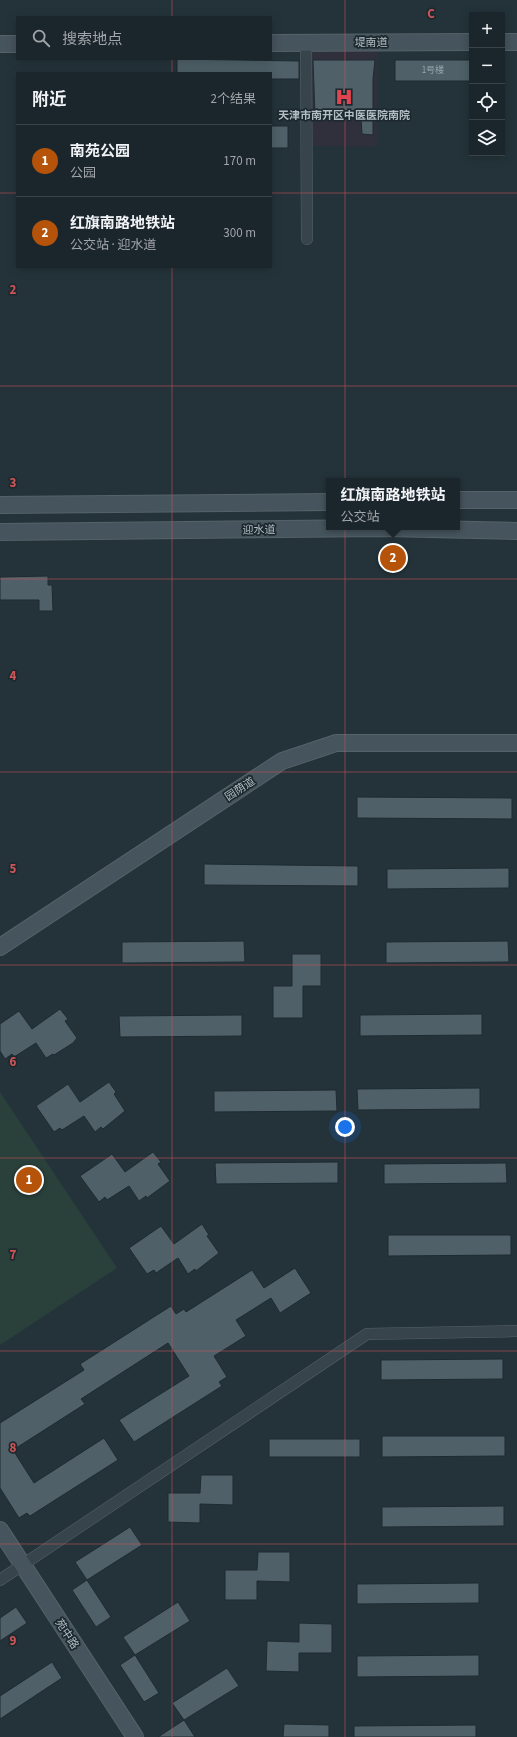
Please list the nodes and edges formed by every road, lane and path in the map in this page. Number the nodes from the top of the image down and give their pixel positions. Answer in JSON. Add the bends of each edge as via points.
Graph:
{"nodes":[{"id":1,"x":469,"y":42,"type":"edge"},
{"id":2,"x":505,"y":42,"type":"edge"},
{"id":3,"x":517,"y":42,"type":"edge"},
{"id":4,"x":272,"y":43,"type":"edge"},
{"id":5,"x":306,"y":43,"type":"junction"},
{"id":6,"x":0,"y":44,"type":"edge"},
{"id":7,"x":16,"y":44,"type":"edge"},
{"id":8,"x":307,"y":239,"type":"dead end"},
{"id":9,"x":460,"y":500,"type":"edge"},
{"id":10,"x":517,"y":500,"type":"edge"},
{"id":11,"x":326,"y":502,"type":"edge"},
{"id":12,"x":0,"y":505,"type":"edge"},
{"id":13,"x":326,"y":529,"type":"edge"},
{"id":14,"x":460,"y":530,"type":"edge"},
{"id":15,"x":517,"y":531,"type":"edge"},
{"id":16,"x":0,"y":532,"type":"edge"},
{"id":17,"x":517,"y":743,"type":"edge"},
{"id":18,"x":0,"y":947,"type":"edge"},
{"id":19,"x":517,"y":1331,"type":"edge"},
{"id":20,"x":0,"y":1530,"type":"edge"},
{"id":21,"x":0,"y":1548,"type":"edge"},
{"id":22,"x":19,"y":1567,"type":"junction"},
{"id":23,"x":0,"y":1580,"type":"edge"},
{"id":24,"x":124,"y":1737,"type":"edge"},
{"id":25,"x":134,"y":1737,"type":"edge"}],
"edges":[{"from":1,"to":5,"type":"street","name":"堤南道"},
{"from":2,"to":3,"type":"street"},
{"from":4,"to":5,"type":"street","name":"堤南道"},
{"from":5,"to":8,"type":"street"},
{"from":6,"to":7,"type":"street"},
{"from":9,"to":10,"type":"street"},
{"from":11,"to":12,"type":"street"},
{"from":13,"to":16,"type":"street","name":"迎水道"},
{"from":14,"to":15,"type":"street","name":"迎水道"},
{"from":17,"to":18,"type":"street","name":"园荫道","via":[[336,742],[282,761]]},
{"from":19,"to":22,"type":"street","via":[[367,1334]]},
{"from":20,"to":22,"type":"street","name":"苑中路"},
{"from":21,"to":22,"type":"street","name":"苑中路"},
{"from":22,"to":23,"type":"street"},
{"from":22,"to":24,"type":"street","name":"苑中路"},
{"from":22,"to":25,"type":"street","name":"苑中路"}]}
